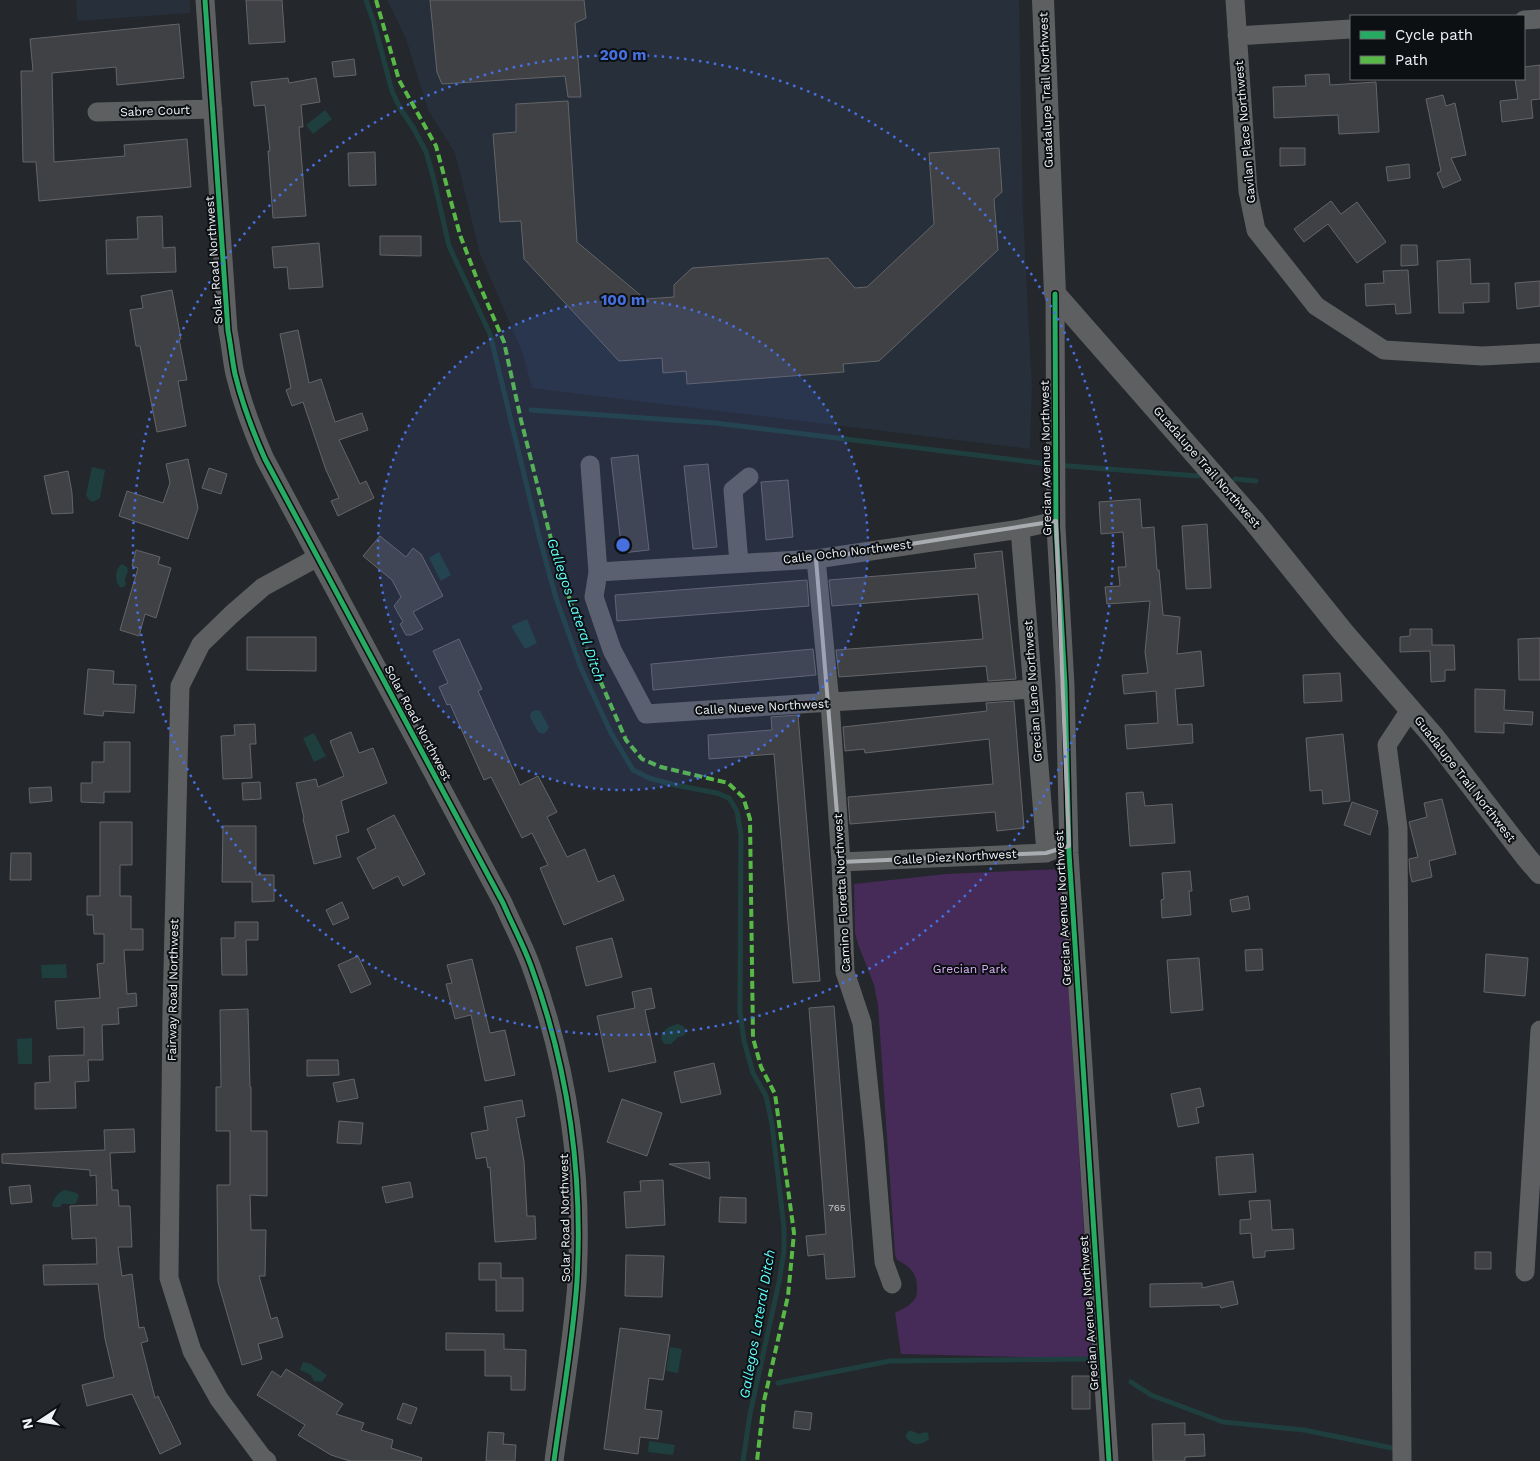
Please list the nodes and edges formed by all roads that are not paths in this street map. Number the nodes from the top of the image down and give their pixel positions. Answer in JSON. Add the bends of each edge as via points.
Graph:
{"nodes":[{"id":1,"x":206,"y":0,"type":"edge"},
{"id":2,"x":1043,"y":0,"type":"edge"},
{"id":3,"x":1235,"y":0,"type":"edge"},
{"id":4,"x":1540,"y":19,"type":"edge"},
{"id":5,"x":1525,"y":20,"type":"edge"},
{"id":6,"x":1350,"y":29,"type":"edge"},
{"id":7,"x":1237,"y":36,"type":"junction"},
{"id":8,"x":213,"y":109,"type":"junction"},
{"id":9,"x":97,"y":112,"type":"dead end"},
{"id":10,"x":1055,"y":294,"type":"junction"},
{"id":11,"x":1540,"y":353,"type":"edge"},
{"id":12,"x":590,"y":465,"type":"dead end"},
{"id":13,"x":748,"y":477,"type":"dead end"},
{"id":14,"x":1056,"y":521,"type":"junction"},
{"id":15,"x":1020,"y":529,"type":"junction"},
{"id":16,"x":318,"y":557,"type":"junction"},
{"id":17,"x":816,"y":559,"type":"junction"},
{"id":18,"x":739,"y":563,"type":"junction"},
{"id":19,"x":598,"y":572,"type":"junction"},
{"id":20,"x":1032,"y":689,"type":"junction"},
{"id":21,"x":830,"y":703,"type":"junction"},
{"id":22,"x":1410,"y":710,"type":"junction"},
{"id":23,"x":1069,"y":846,"type":"junction"},
{"id":24,"x":1046,"y":853,"type":"junction"},
{"id":25,"x":841,"y":862,"type":"junction"},
{"id":26,"x":1540,"y":873,"type":"edge"},
{"id":27,"x":1540,"y":1030,"type":"edge"},
{"id":28,"x":1525,"y":1272,"type":"dead end"},
{"id":29,"x":892,"y":1284,"type":"dead end"},
{"id":30,"x":267,"y":1461,"type":"edge"},
{"id":31,"x":554,"y":1461,"type":"edge"},
{"id":32,"x":1109,"y":1461,"type":"edge"},
{"id":33,"x":1402,"y":1461,"type":"edge"}],
"edges":[{"from":1,"to":8,"type":"street","name":"Solar Road Northwest"},
{"from":2,"to":10,"type":"street","name":"Guadalupe Trail Northwest"},
{"from":3,"to":7,"type":"street","name":"Gavilan Place Northwest"},
{"from":4,"to":5,"type":"street"},
{"from":6,"to":7,"type":"street"},
{"from":7,"to":11,"type":"street","name":"Gavilan Place Northwest","via":[[1248,191],[1256,230],[1316,306],[1384,350],[1482,356]]},
{"from":8,"to":9,"type":"street","name":"Sabre Court"},
{"from":8,"to":16,"type":"street","name":"Solar Road Northwest","via":[[228,331],[236,375],[265,459]]},
{"from":10,"to":14,"type":"street","name":"Grecian Avenue Northwest"},
{"from":10,"to":22,"type":"street","name":"Guadalupe Trail Northwest","via":[[1253,520]]},
{"from":12,"to":19,"type":"street"},
{"from":13,"to":18,"type":"street","via":[[733,490]]},
{"from":14,"to":15,"type":"street","name":"Calle Ocho Northwest"},
{"from":14,"to":23,"type":"street","name":"Grecian Avenue Northwest"},
{"from":15,"to":17,"type":"street","name":"Calle Ocho Northwest"},
{"from":15,"to":20,"type":"street","name":"Grecian Lane Northwest"},
{"from":16,"to":30,"type":"street","name":"Fairway Road Northwest","via":[[263,587],[232,614],[201,644],[180,686],[169,1278],[192,1351],[219,1399]]},
{"from":16,"to":31,"type":"street","name":"Solar Road Northwest","via":[[503,904],[530,964],[553,1035],[569,1108],[576,1161],[578,1221],[577,1281]]},
{"from":17,"to":18,"type":"street","name":"Calle Ocho Northwest"},
{"from":17,"to":21,"type":"street","name":"Camino Floretta Northwest"},
{"from":18,"to":19,"type":"street","name":"Calle Ocho Northwest"},
{"from":19,"to":21,"type":"street","name":"Calle Nueve Northwest","via":[[594,597],[612,650],[646,714]]},
{"from":20,"to":21,"type":"street","name":"Calle Nueve Northwest"},
{"from":20,"to":24,"type":"street","name":"Grecian Lane Northwest"},
{"from":21,"to":25,"type":"street","name":"Camino Floretta Northwest"},
{"from":22,"to":26,"type":"street","name":"Guadalupe Trail Northwest"},
{"from":22,"to":33,"type":"street","via":[[1387,745],[1398,828]]},
{"from":23,"to":24,"type":"street","name":"Calle Diez Northwest"},
{"from":23,"to":32,"type":"street","name":"Grecian Avenue Northwest"},
{"from":24,"to":25,"type":"street","name":"Calle Diez Northwest"},
{"from":25,"to":29,"type":"street","name":"Camino Floretta Northwest","via":[[844,972],[862,1023],[884,1262]]},
{"from":27,"to":28,"type":"street"}]}
